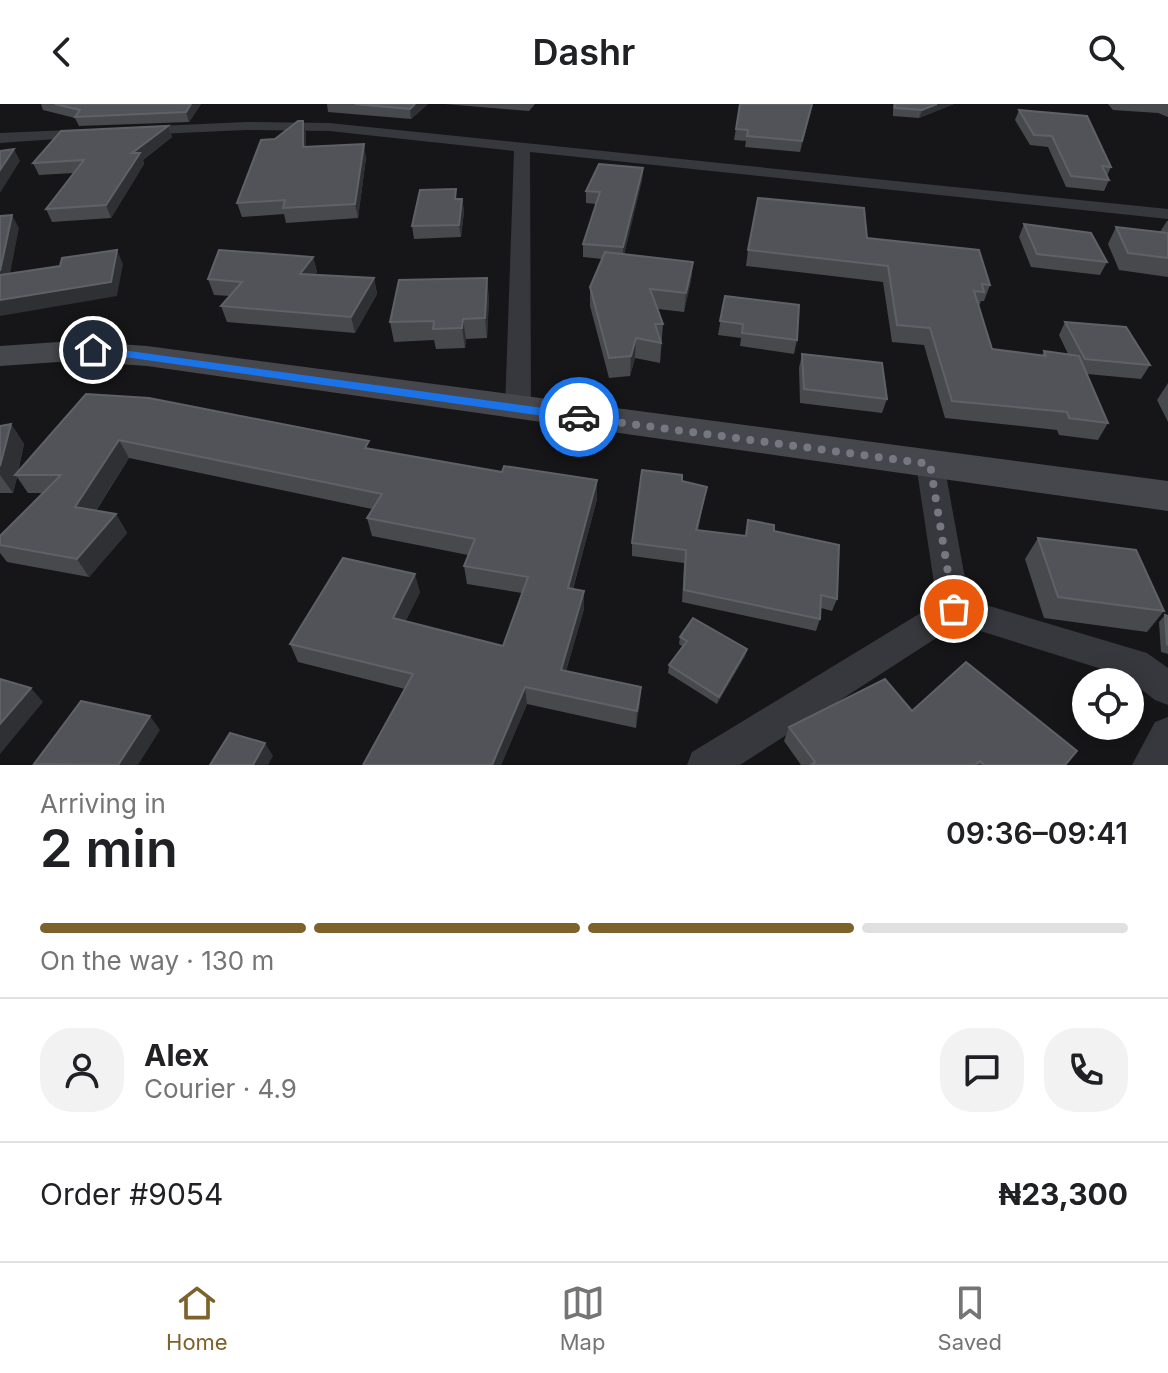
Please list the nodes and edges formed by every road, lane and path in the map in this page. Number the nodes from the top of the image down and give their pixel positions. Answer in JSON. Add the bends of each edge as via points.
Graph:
{"nodes":[{"id":1,"x":0,"y":138,"type":"edge"},
{"id":2,"x":522,"y":147,"type":"junction"},
{"id":3,"x":1168,"y":214,"type":"edge"},
{"id":4,"x":0,"y":356,"type":"edge"},
{"id":5,"x":518,"y":409,"type":"junction"},
{"id":6,"x":930,"y":464,"type":"junction"},
{"id":7,"x":1168,"y":496,"type":"edge"},
{"id":8,"x":954,"y":609,"type":"junction"},
{"id":9,"x":1168,"y":689,"type":"edge"},
{"id":10,"x":1168,"y":735,"type":"edge"},
{"id":11,"x":706,"y":765,"type":"edge"},
{"id":12,"x":1151,"y":765,"type":"edge"}],
"edges":[{"from":1,"to":2,"type":"street","via":[[304,126]]},
{"from":2,"to":3,"type":"street"},
{"from":2,"to":5,"type":"street"},
{"from":4,"to":5,"type":"street","via":[[93,350]]},
{"from":5,"to":6,"type":"street"},
{"from":6,"to":7,"type":"street"},
{"from":6,"to":8,"type":"street"},
{"from":8,"to":9,"type":"street","via":[[1135,664]]},
{"from":8,"to":11,"type":"street"},
{"from":10,"to":12,"type":"street"}]}
